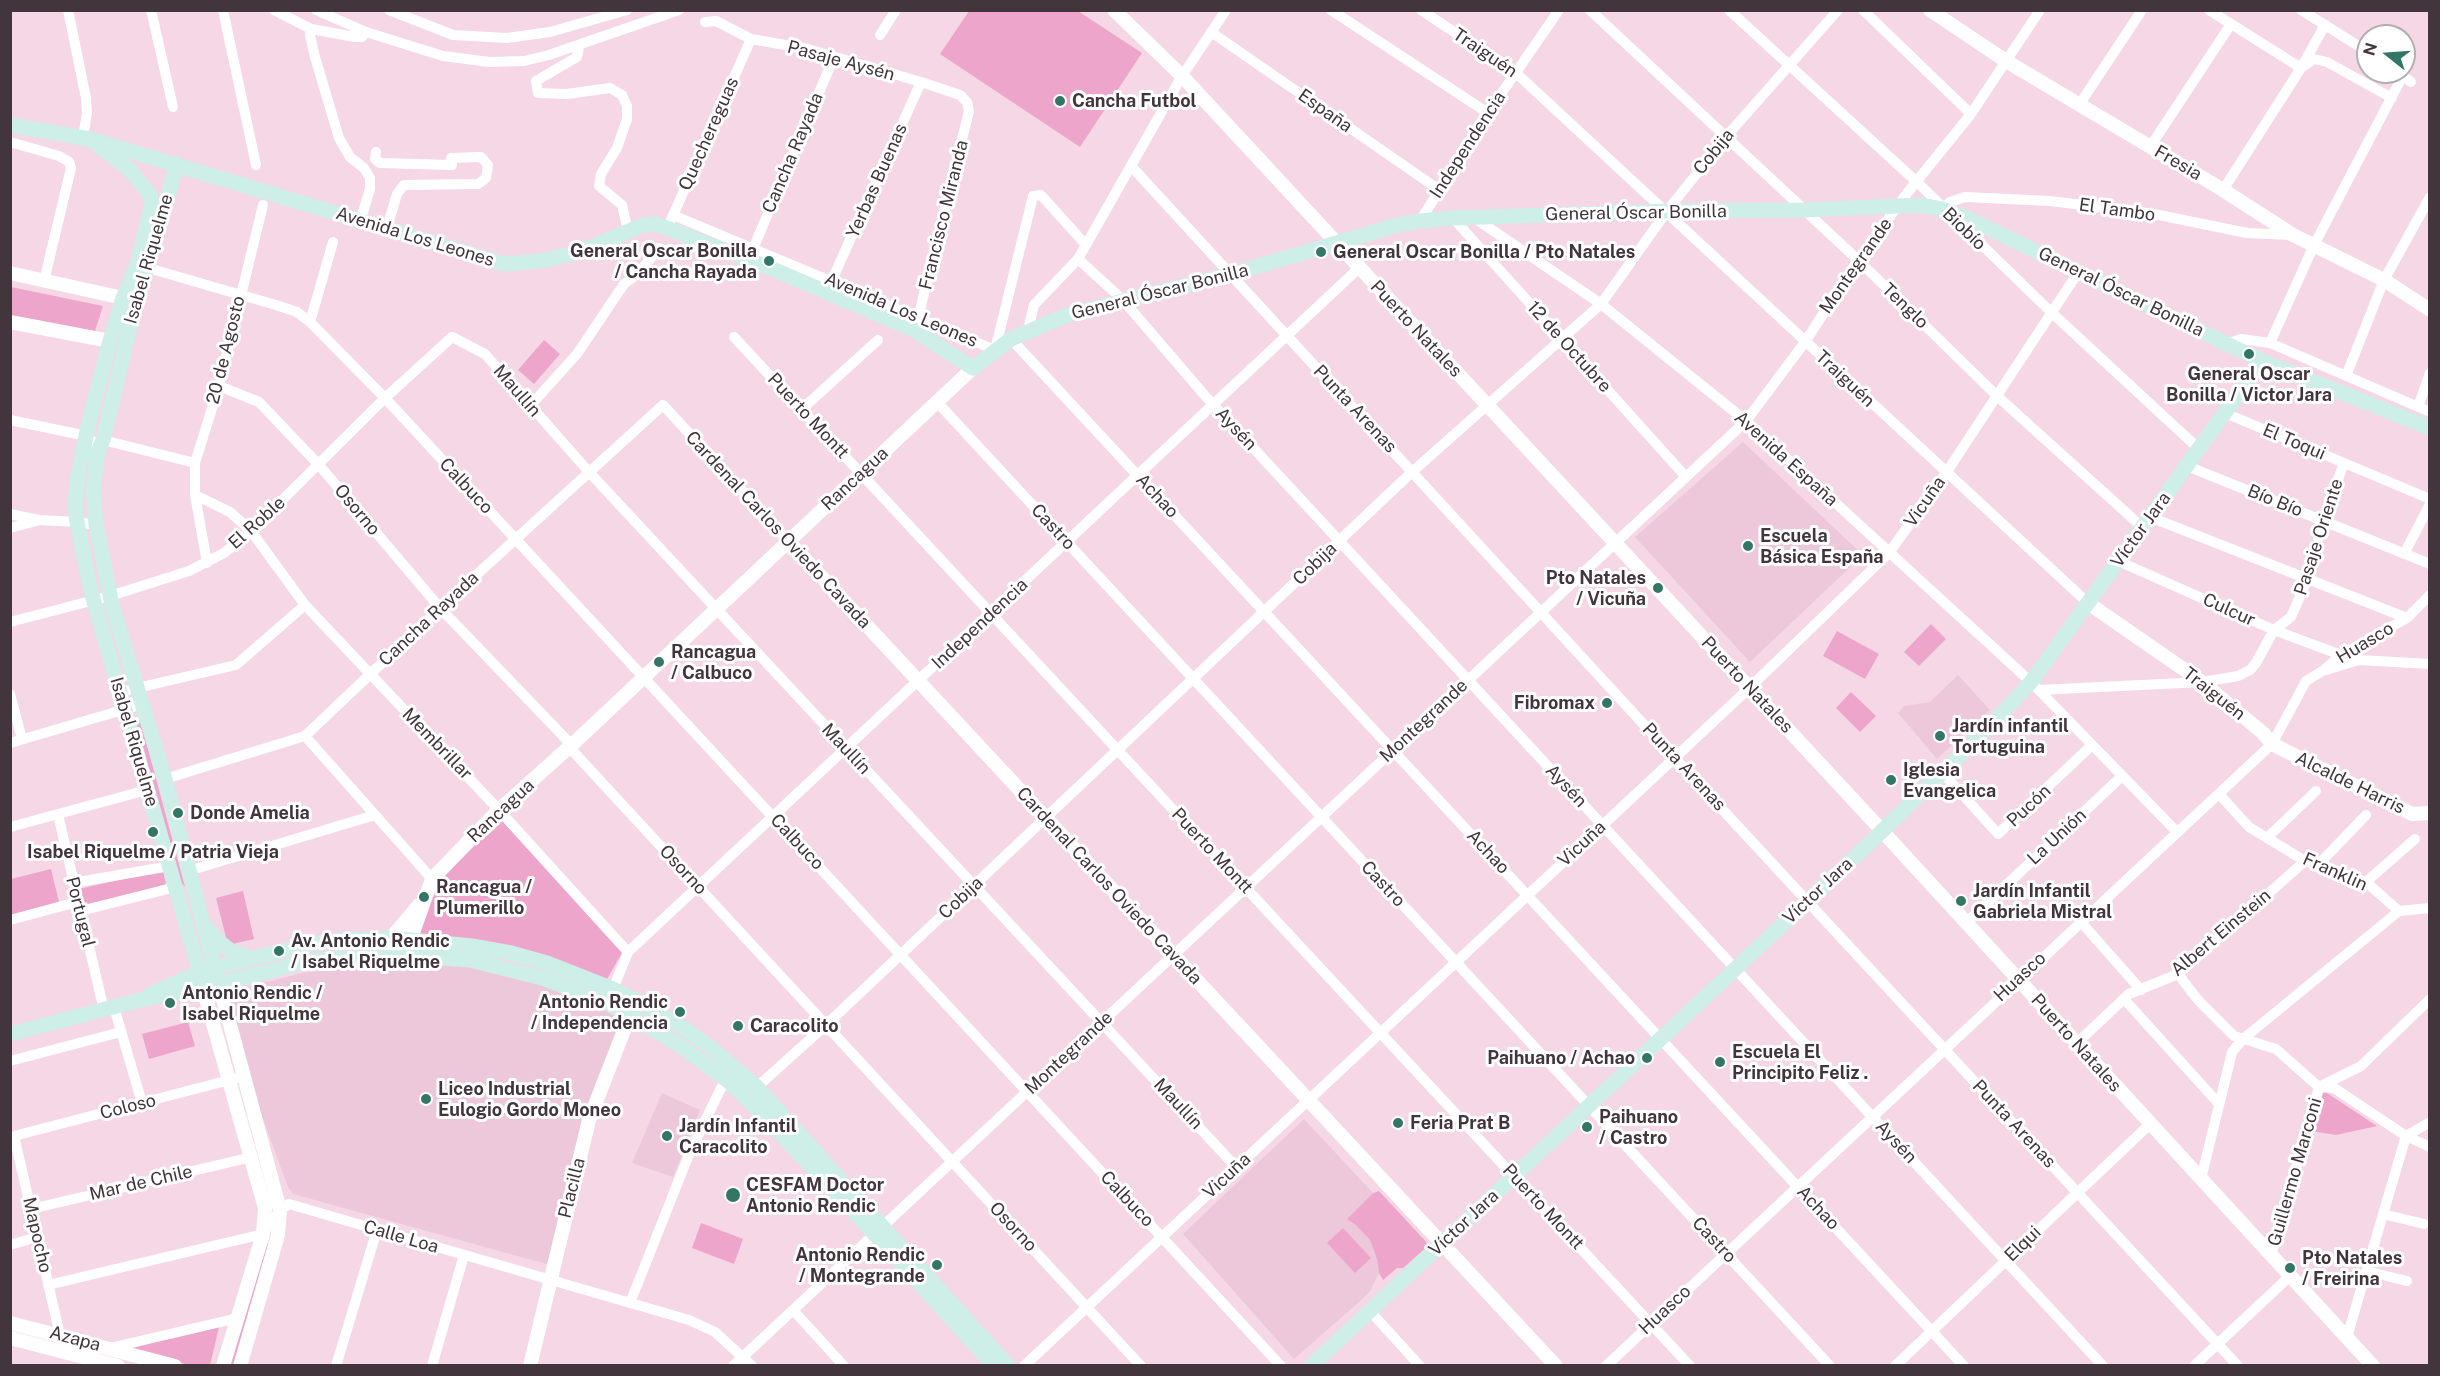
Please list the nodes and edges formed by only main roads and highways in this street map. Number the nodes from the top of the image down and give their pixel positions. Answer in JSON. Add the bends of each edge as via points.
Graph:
{"nodes":[{"id":1,"x":10,"y":125,"type":"edge"},
{"id":2,"x":86,"y":138,"type":"junction"},
{"id":3,"x":177,"y":164,"type":"junction"},
{"id":4,"x":142,"y":266,"type":"junction"},
{"id":5,"x":1028,"y":330,"type":"joint"},
{"id":6,"x":2262,"y":361,"type":"junction"},
{"id":7,"x":974,"y":368,"type":"joint"},
{"id":8,"x":2430,"y":428,"type":"edge"},
{"id":9,"x":204,"y":924,"type":"junction"},
{"id":10,"x":252,"y":958,"type":"junction"},
{"id":11,"x":208,"y":970,"type":"junction"},
{"id":12,"x":219,"y":984,"type":"junction"},
{"id":13,"x":203,"y":988,"type":"junction"},
{"id":14,"x":140,"y":1000,"type":"junction"},
{"id":15,"x":10,"y":1034,"type":"edge"},
{"id":16,"x":879,"y":1231,"type":"junction"},
{"id":17,"x":994,"y":1365,"type":"edge"},
{"id":18,"x":1008,"y":1365,"type":"edge"},
{"id":19,"x":1311,"y":1365,"type":"edge"}],
"edges":[{"from":1,"to":2,"type":"main road","name":"Avenida Los Leones"},
{"from":2,"to":3,"type":"main road","name":"Avenida Los Leones"},
{"from":2,"to":4,"type":"main road","name":"Isabel Riquelme","via":[[131,171],[150,195]]},
{"from":3,"to":4,"type":"main road","name":"Isabel Riquelme"},
{"from":3,"to":7,"type":"main road","name":"Avenida Los Leones","via":[[504,264],[580,252],[643,225],[670,221],[912,329]]},
{"from":4,"to":9,"type":"main road","name":"Isabel Riquelme","via":[[93,490],[96,525],[110,596]]},
{"from":4,"to":11,"type":"main road","name":"Isabel Riquelme","via":[[123,298],[110,341],[78,475],[75,505],[94,600],[147,790],[176,887]]},
{"from":5,"to":6,"type":"main road","name":"General Óscar Bonilla","via":[[1067,315],[1420,221],[1898,205],[1942,209],[1963,216]]},
{"from":5,"to":7,"type":"main road","name":"Rancagua"},
{"from":6,"to":8,"type":"main road","name":"General Óscar Bonilla"},
{"from":6,"to":19,"type":"main road","name":"Víctor Jara","via":[[2088,603],[2035,686]]},
{"from":9,"to":10,"type":"main road","via":[[231,951]]},
{"from":9,"to":11,"type":"main road","name":"Isabel Riquelme"},
{"from":10,"to":11,"type":"main road"},
{"from":10,"to":16,"type":"main road","via":[[339,940],[412,939],[511,953],[613,989],[688,1031],[757,1087]]},
{"from":11,"to":12,"type":"main road","name":"Isabel Riquelme"},
{"from":11,"to":13,"type":"main road","name":"Isabel Riquelme"},
{"from":11,"to":14,"type":"main road","via":[[159,988]]},
{"from":12,"to":13,"type":"main road"},
{"from":12,"to":16,"type":"main road","via":[[301,963],[381,956],[470,960],[542,978],[603,1001],[679,1045],[728,1082]]},
{"from":13,"to":14,"type":"main road"},
{"from":14,"to":15,"type":"main road"},
{"from":16,"to":17,"type":"main road"},
{"from":16,"to":18,"type":"main road"}]}
